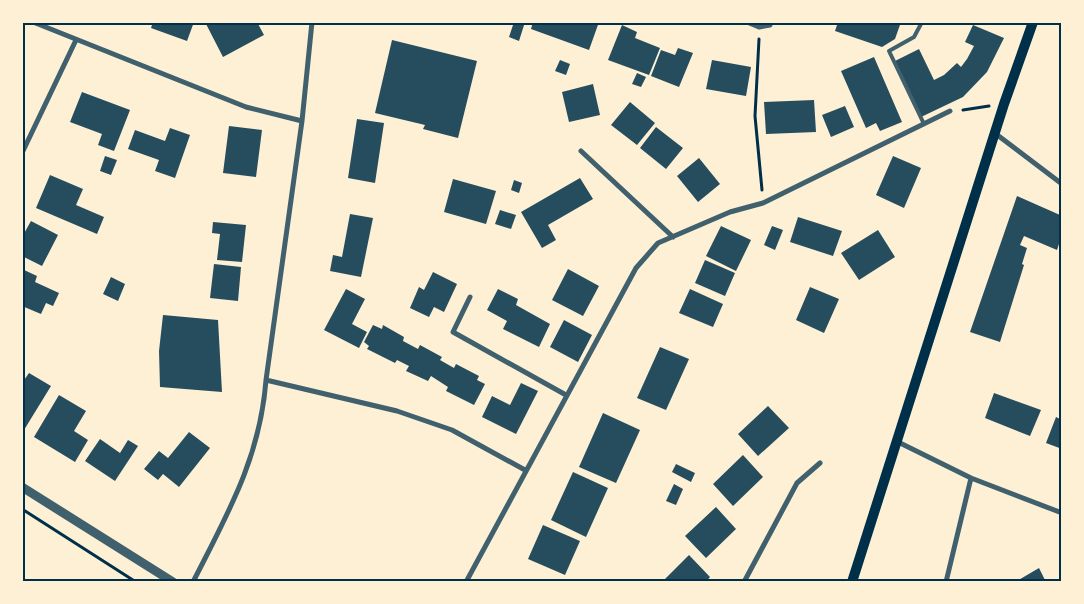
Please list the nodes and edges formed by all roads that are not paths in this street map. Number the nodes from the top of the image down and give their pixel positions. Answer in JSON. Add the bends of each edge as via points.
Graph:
{"nodes":[{"id":1,"x":33,"y":22,"type":"edge"},
{"id":2,"x":312,"y":22,"type":"edge"},
{"id":3,"x":748,"y":22,"type":"edge"},
{"id":4,"x":922,"y":22,"type":"edge"},
{"id":5,"x":1033,"y":22,"type":"edge"},
{"id":6,"x":770,"y":25,"type":"dead end"},
{"id":7,"x":76,"y":40,"type":"junction"},
{"id":8,"x":950,"y":111,"type":"road end"},
{"id":9,"x":302,"y":121,"type":"junction"},
{"id":10,"x":924,"y":124,"type":"junction"},
{"id":11,"x":996,"y":134,"type":"junction"},
{"id":12,"x":581,"y":151,"type":"dead end"},
{"id":13,"x":22,"y":153,"type":"edge"},
{"id":14,"x":1062,"y":184,"type":"edge"},
{"id":15,"x":673,"y":237,"type":"junction"},
{"id":16,"x":470,"y":297,"type":"dead end"},
{"id":17,"x":266,"y":380,"type":"junction"},
{"id":18,"x":566,"y":395,"type":"junction"},
{"id":19,"x":896,"y":441,"type":"junction"},
{"id":20,"x":820,"y":463,"type":"dead end"},
{"id":21,"x":525,"y":470,"type":"junction"},
{"id":22,"x":972,"y":478,"type":"junction"},
{"id":23,"x":22,"y":487,"type":"edge"},
{"id":24,"x":1062,"y":513,"type":"edge"},
{"id":25,"x":173,"y":582,"type":"edge"},
{"id":26,"x":194,"y":582,"type":"edge"},
{"id":27,"x":466,"y":582,"type":"edge"},
{"id":28,"x":744,"y":582,"type":"edge"},
{"id":29,"x":852,"y":582,"type":"edge"},
{"id":30,"x":946,"y":582,"type":"edge"}],
"edges":[{"from":1,"to":7,"type":"street"},
{"from":2,"to":9,"type":"street"},
{"from":3,"to":6,"type":"street","via":[[759,27]]},
{"from":4,"to":10,"type":"lane","via":[[914,37],[889,51]]},
{"from":5,"to":11,"type":"main road"},
{"from":7,"to":9,"type":"street","via":[[246,106]]},
{"from":7,"to":13,"type":"street"},
{"from":8,"to":10,"type":"street"},
{"from":9,"to":17,"type":"street"},
{"from":10,"to":15,"type":"street","via":[[763,203],[730,212]]},
{"from":11,"to":14,"type":"street"},
{"from":11,"to":19,"type":"main road"},
{"from":12,"to":15,"type":"street"},
{"from":15,"to":18,"type":"street","via":[[658,243],[636,268]]},
{"from":16,"to":18,"type":"street","via":[[453,332]]},
{"from":17,"to":21,"type":"street","via":[[397,411],[452,430]]},
{"from":17,"to":26,"type":"street","via":[[264,413],[256,446],[243,482]]},
{"from":18,"to":21,"type":"street"},
{"from":19,"to":22,"type":"street"},
{"from":19,"to":29,"type":"main road"},
{"from":20,"to":28,"type":"street","via":[[797,483]]},
{"from":21,"to":27,"type":"street"},
{"from":22,"to":24,"type":"street"},
{"from":22,"to":30,"type":"street"},
{"from":23,"to":25,"type":"street"}]}
